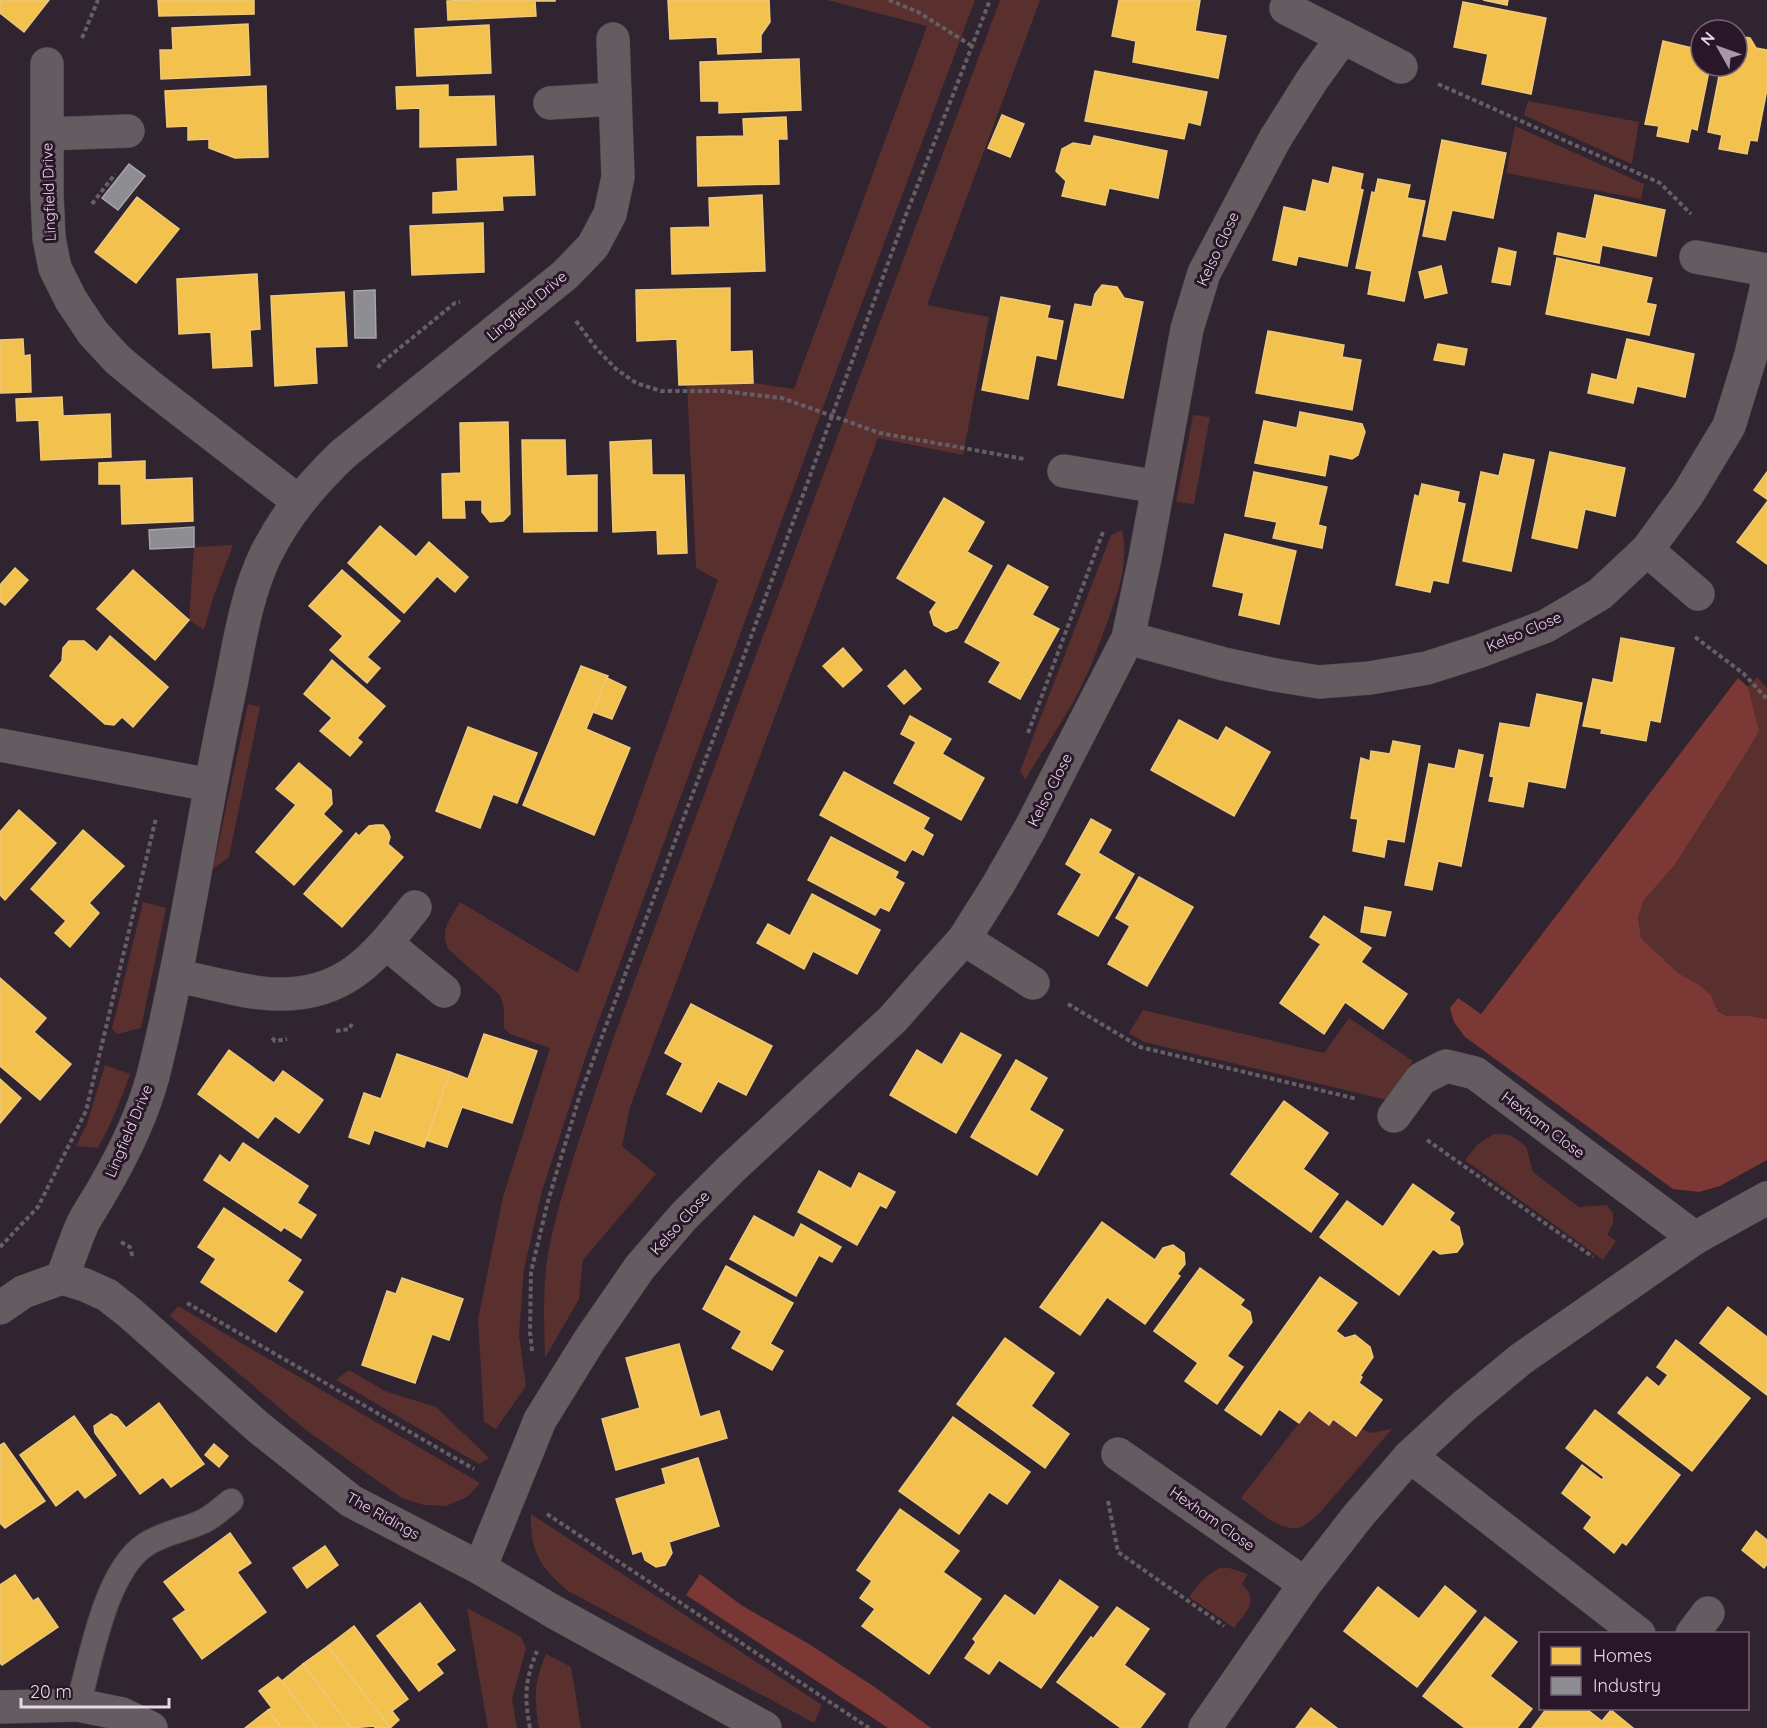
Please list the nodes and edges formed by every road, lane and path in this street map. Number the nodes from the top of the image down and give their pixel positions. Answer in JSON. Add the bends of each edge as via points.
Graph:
{"nodes":[{"id":1,"x":889,"y":0,"type":"edge"},
{"id":2,"x":990,"y":0,"type":"edge"},
{"id":3,"x":1286,"y":8,"type":"dead end"},
{"id":4,"x":1343,"y":37,"type":"junction"},
{"id":5,"x":613,"y":39,"type":"dead end"},
{"id":6,"x":972,"y":46,"type":"junction"},
{"id":7,"x":47,"y":64,"type":"dead end"},
{"id":8,"x":1401,"y":67,"type":"joint"},
{"id":9,"x":615,"y":99,"type":"junction"},
{"id":10,"x":550,"y":103,"type":"dead end"},
{"id":11,"x":128,"y":130,"type":"dead end"},
{"id":12,"x":48,"y":134,"type":"junction"},
{"id":13,"x":1696,"y":257,"type":"joint"},
{"id":14,"x":1767,"y":270,"type":"edge"},
{"id":15,"x":1767,"y":285,"type":"edge"},
{"id":16,"x":551,"y":286,"type":"junction"},
{"id":17,"x":832,"y":417,"type":"junction"},
{"id":18,"x":1064,"y":471,"type":"joint"},
{"id":19,"x":1123,"y":481,"type":"junction"},
{"id":20,"x":1158,"y":487,"type":"junction"},
{"id":21,"x":298,"y":501,"type":"junction"},
{"id":22,"x":1647,"y":550,"type":"junction"},
{"id":23,"x":1698,"y":594,"type":"joint"},
{"id":24,"x":1128,"y":638,"type":"junction"},
{"id":25,"x":1767,"y":699,"type":"edge"},
{"id":26,"x":1024,"y":742,"type":"dead end"},
{"id":27,"x":0,"y":744,"type":"edge"},
{"id":28,"x":166,"y":776,"type":"junction"},
{"id":29,"x":210,"y":785,"type":"junction"},
{"id":30,"x":416,"y":907,"type":"dead end"},
{"id":31,"x":964,"y":939,"type":"junction"},
{"id":32,"x":386,"y":943,"type":"junction"},
{"id":33,"x":176,"y":976,"type":"junction"},
{"id":34,"x":1034,"y":983,"type":"joint"},
{"id":35,"x":444,"y":991,"type":"dead end"},
{"id":36,"x":355,"y":1018,"type":"dead end"},
{"id":37,"x":328,"y":1033,"type":"dead end"},
{"id":38,"x":267,"y":1034,"type":"dead end"},
{"id":39,"x":297,"y":1038,"type":"dead end"},
{"id":40,"x":1394,"y":1116,"type":"junction"},
{"id":41,"x":1767,"y":1198,"type":"edge"},
{"id":42,"x":38,"y":1207,"type":"junction"},
{"id":43,"x":83,"y":1224,"type":"junction"},
{"id":44,"x":1695,"y":1238,"type":"junction"},
{"id":45,"x":0,"y":1247,"type":"edge"},
{"id":46,"x":135,"y":1265,"type":"dead end"},
{"id":47,"x":62,"y":1278,"type":"junction"},
{"id":48,"x":1620,"y":1289,"type":"junction"},
{"id":49,"x":178,"y":1298,"type":"dead end"},
{"id":50,"x":0,"y":1308,"type":"edge"},
{"id":51,"x":532,"y":1354,"type":"dead end"},
{"id":52,"x":1118,"y":1454,"type":"joint"},
{"id":53,"x":1410,"y":1456,"type":"junction"},
{"id":54,"x":512,"y":1491,"type":"junction"},
{"id":55,"x":231,"y":1501,"type":"dead end"},
{"id":56,"x":480,"y":1568,"type":"junction"},
{"id":57,"x":1305,"y":1584,"type":"junction"},
{"id":58,"x":554,"y":1612,"type":"junction"},
{"id":59,"x":1636,"y":1632,"type":"edge"},
{"id":60,"x":1259,"y":1651,"type":"junction"},
{"id":61,"x":78,"y":1705,"type":"junction"},
{"id":62,"x":0,"y":1707,"type":"edge"},
{"id":63,"x":151,"y":1728,"type":"edge"},
{"id":64,"x":530,"y":1728,"type":"edge"},
{"id":65,"x":765,"y":1728,"type":"edge"},
{"id":66,"x":870,"y":1728,"type":"edge"},
{"id":67,"x":1205,"y":1728,"type":"edge"}],
"edges":[{"from":1,"to":6,"type":"path","via":[[918,12]]},
{"from":2,"to":6,"type":"path"},
{"from":3,"to":4,"type":"street"},
{"from":4,"to":8,"type":"street"},
{"from":4,"to":20,"type":"street","name":"Kelso Close","via":[[1275,139],[1204,273],[1186,328]]},
{"from":5,"to":9,"type":"street","name":"Lingfield Drive"},
{"from":6,"to":17,"type":"path"},
{"from":7,"to":12,"type":"street","name":"Lingfield Drive"},
{"from":8,"to":13,"type":"path","via":[[1660,183],[1702,225]]},
{"from":9,"to":10,"type":"street"},
{"from":9,"to":16,"type":"street","name":"Lingfield Drive","via":[[618,177],[610,214],[593,246]]},
{"from":11,"to":12,"type":"street"},
{"from":12,"to":21,"type":"street","name":"Lingfield Drive","via":[[49,238],[55,268],[93,333],[152,388]]},
{"from":13,"to":14,"type":"street"},
{"from":15,"to":22,"type":"street","name":"Kelso Close","via":[[1729,426],[1688,494]]},
{"from":16,"to":17,"type":"path","via":[[595,347],[636,383],[661,391],[722,391],[782,398]]},
{"from":16,"to":21,"type":"street","name":"Lingfield Drive","via":[[343,454]]},
{"from":17,"to":18,"type":"path","via":[[880,433],[1052,464]]},
{"from":17,"to":51,"type":"path","via":[[579,1098],[531,1272]]},
{"from":18,"to":19,"type":"street"},
{"from":19,"to":20,"type":"street"},
{"from":19,"to":26,"type":"path"},
{"from":20,"to":24,"type":"street","name":"Kelso Close"},
{"from":21,"to":29,"type":"street","name":"Lingfield Drive","via":[[254,584]]},
{"from":22,"to":23,"type":"street"},
{"from":22,"to":24,"type":"street","name":"Kelso Close","via":[[1600,594],[1546,626],[1427,668],[1370,678],[1319,682],[1275,675]]},
{"from":23,"to":25,"type":"path","via":[[1678,624],[1744,674]]},
{"from":24,"to":31,"type":"street","name":"Kelso Close","via":[[1030,829]]},
{"from":27,"to":28,"type":"street"},
{"from":28,"to":29,"type":"street"},
{"from":28,"to":42,"type":"path","via":[[86,1111]]},
{"from":29,"to":33,"type":"street","name":"Lingfield Drive"},
{"from":30,"to":32,"type":"street"},
{"from":31,"to":34,"type":"street"},
{"from":31,"to":54,"type":"street","name":"Kelso Close","via":[[893,1019],[732,1168],[640,1267],[540,1420]]},
{"from":32,"to":33,"type":"street","via":[[354,973],[332,986],[308,993],[276,994]]},
{"from":32,"to":35,"type":"street"},
{"from":33,"to":43,"type":"street","name":"Lingfield Drive","via":[[141,1113]]},
{"from":34,"to":40,"type":"path","via":[[1140,1047],[1377,1104]]},
{"from":36,"to":37,"type":"path","via":[[350,1029]]},
{"from":38,"to":39,"type":"path","via":[[275,1041]]},
{"from":40,"to":44,"type":"street","name":"Hexham Close","via":[[1421,1079],[1446,1066],[1475,1073]]},
{"from":40,"to":48,"type":"path","via":[[1597,1260]]},
{"from":41,"to":44,"type":"street"},
{"from":42,"to":43,"type":"path"},
{"from":42,"to":45,"type":"path"},
{"from":43,"to":46,"type":"path","via":[[130,1247]]},
{"from":43,"to":47,"type":"street","name":"Lingfield Drive"},
{"from":44,"to":48,"type":"street"},
{"from":47,"to":50,"type":"street","via":[[23,1292]]},
{"from":47,"to":56,"type":"street","name":"The Ridings","via":[[107,1295],[258,1427],[351,1501]]},
{"from":48,"to":53,"type":"street","via":[[1521,1359]]},
{"from":49,"to":54,"type":"path"},
{"from":52,"to":57,"type":"street","name":"Hexham Close"},
{"from":52,"to":60,"type":"path","via":[[1103,1476],[1118,1552]]},
{"from":53,"to":57,"type":"street"},
{"from":53,"to":59,"type":"street"},
{"from":54,"to":56,"type":"street","name":"Kelso Close"},
{"from":54,"to":66,"type":"path"},
{"from":55,"to":61,"type":"lane","via":[[207,1520],[160,1536],[128,1560],[106,1603]]},
{"from":56,"to":58,"type":"street","name":"The Ridings"},
{"from":57,"to":60,"type":"street"},
{"from":58,"to":64,"type":"path","via":[[531,1668],[525,1701]]},
{"from":58,"to":65,"type":"street","name":"The Ridings"},
{"from":60,"to":67,"type":"street"},
{"from":61,"to":62,"type":"street"},
{"from":61,"to":63,"type":"street","via":[[122,1714]]}]}
